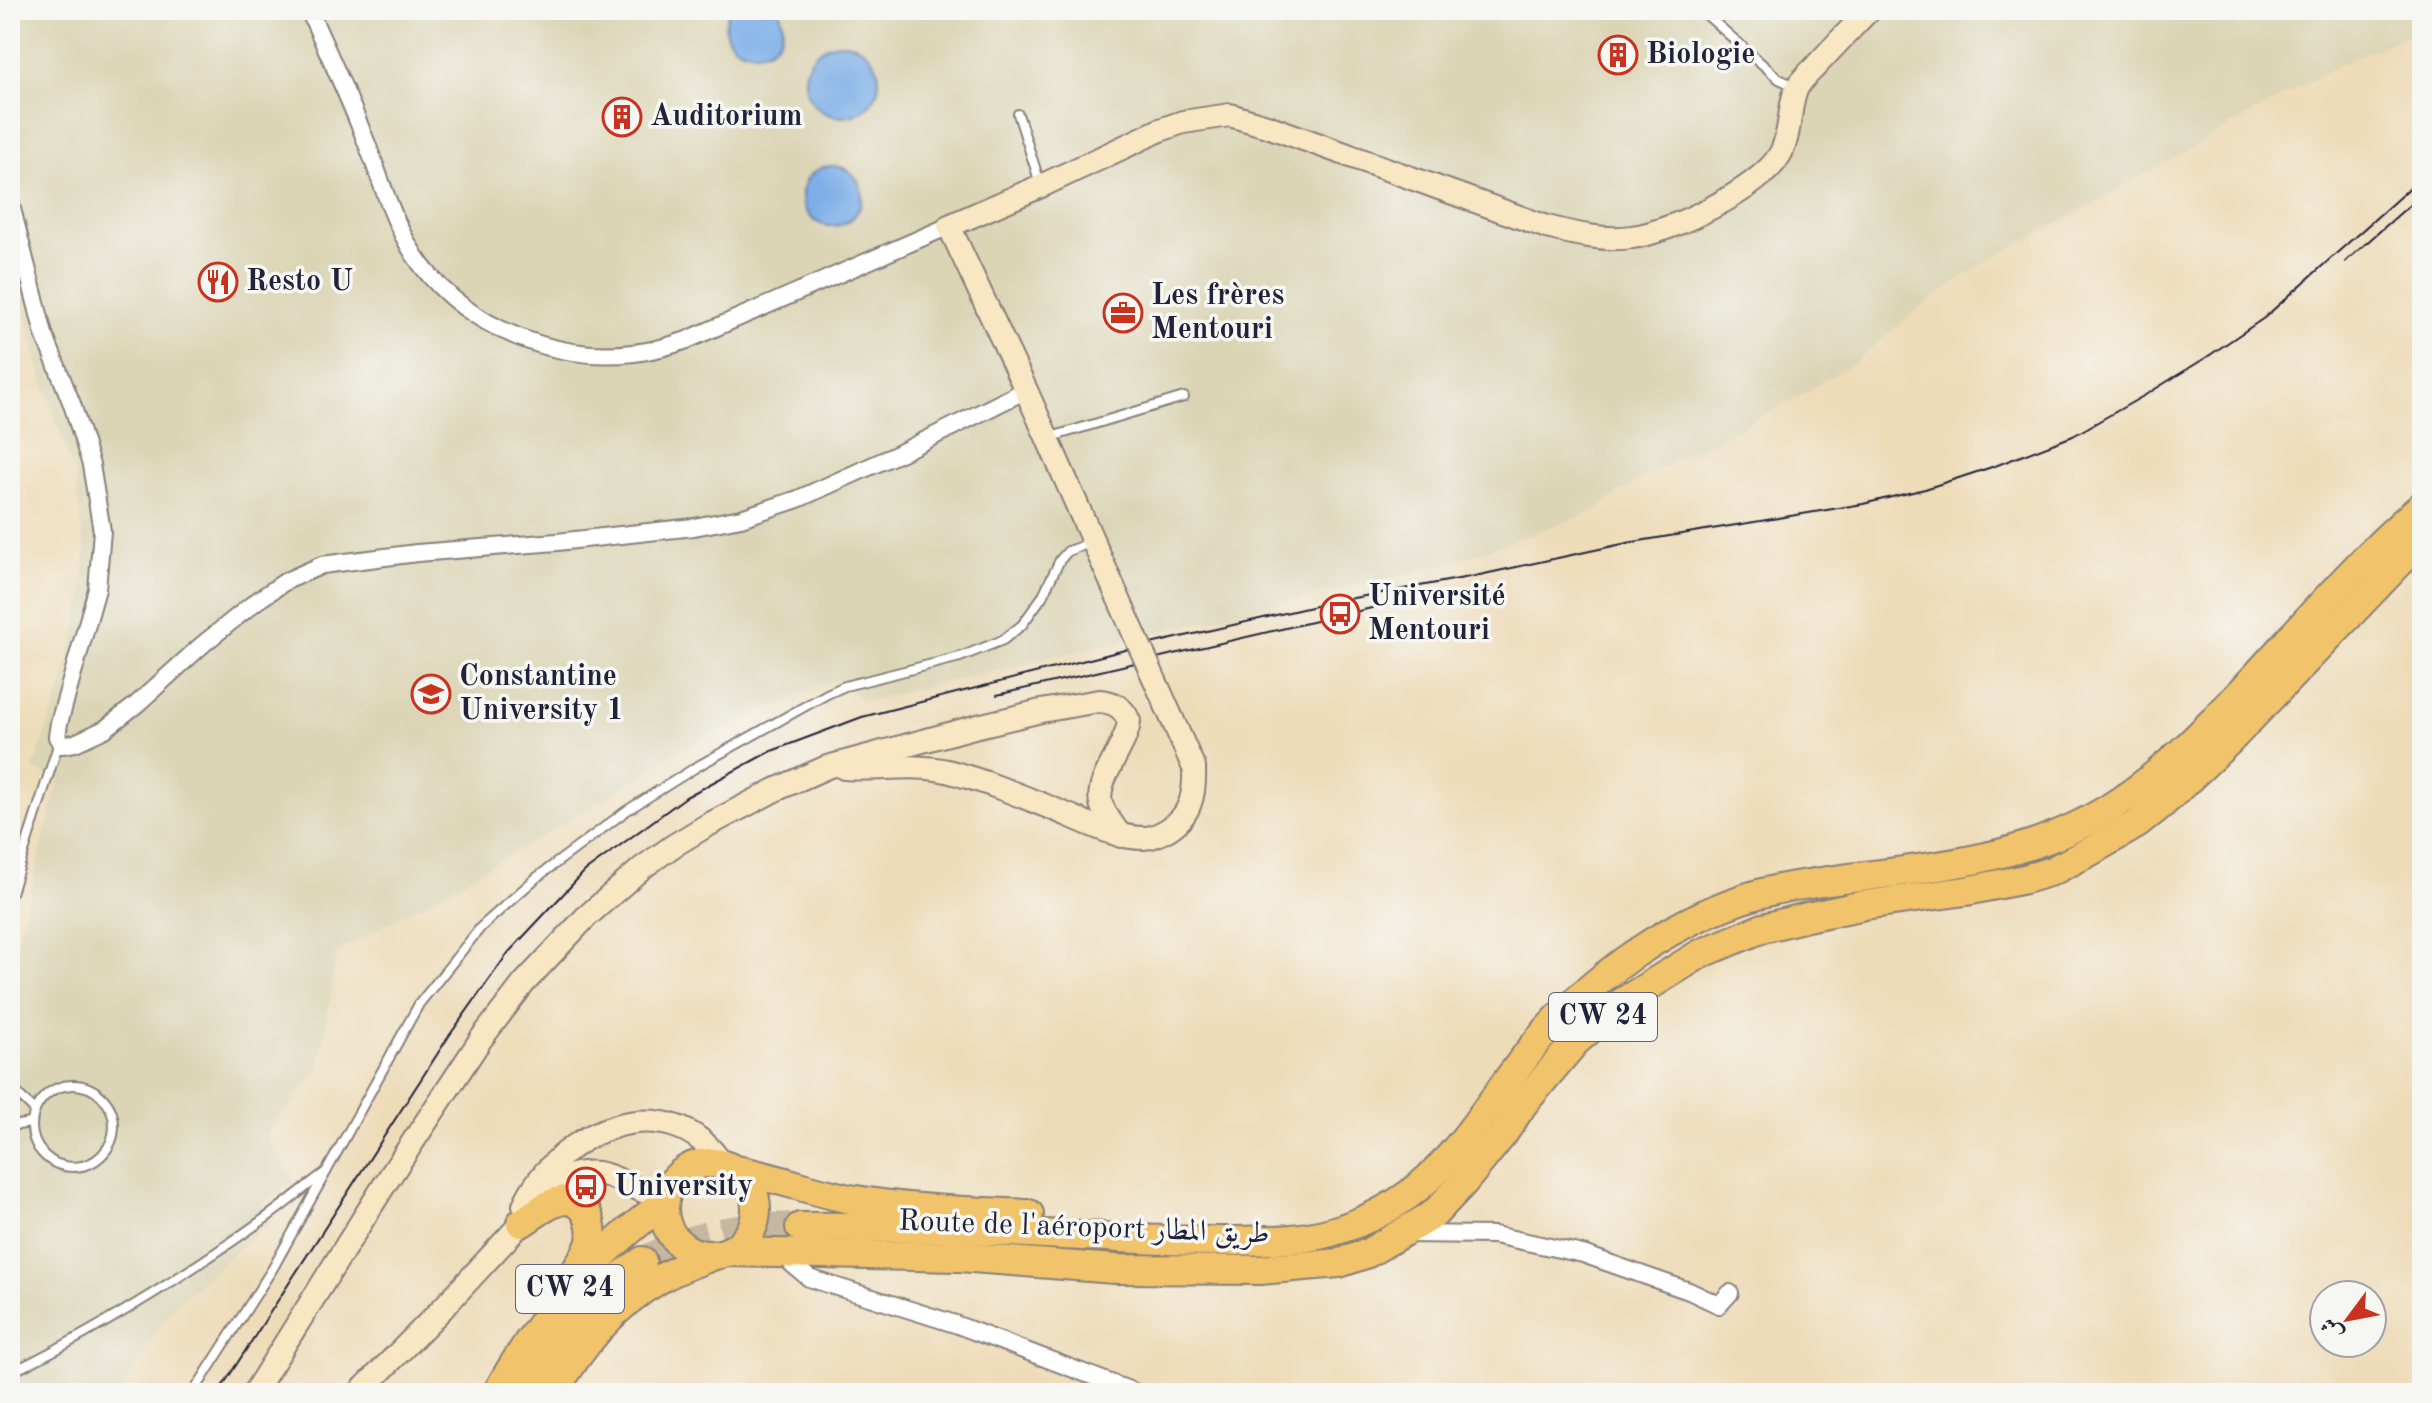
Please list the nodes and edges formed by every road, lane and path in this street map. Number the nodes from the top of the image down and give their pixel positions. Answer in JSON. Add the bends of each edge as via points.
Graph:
{"nodes":[{"id":1,"x":309,"y":10,"type":"edge"},
{"id":2,"x":1701,"y":10,"type":"edge"},
{"id":3,"x":1869,"y":10,"type":"edge"},
{"id":4,"x":1797,"y":87,"type":"junction"},
{"id":5,"x":1018,"y":114,"type":"dead end"},
{"id":6,"x":1041,"y":186,"type":"junction"},
{"id":7,"x":10,"y":201,"type":"edge"},
{"id":8,"x":949,"y":226,"type":"junction"},
{"id":9,"x":1026,"y":390,"type":"junction"},
{"id":10,"x":1184,"y":397,"type":"dead end"},
{"id":11,"x":1047,"y":438,"type":"junction"},
{"id":12,"x":2422,"y":506,"type":"edge"},
{"id":13,"x":2422,"y":539,"type":"edge"},
{"id":14,"x":1096,"y":549,"type":"junction"},
{"id":15,"x":59,"y":742,"type":"junction"},
{"id":16,"x":827,"y":767,"type":"junction"},
{"id":17,"x":1121,"y":836,"type":"junction"},
{"id":18,"x":10,"y":896,"type":"edge"},
{"id":19,"x":10,"y":1086,"type":"edge"},
{"id":20,"x":35,"y":1111,"type":"junction"},
{"id":21,"x":32,"y":1123,"type":"junction"},
{"id":22,"x":10,"y":1126,"type":"edge"},
{"id":23,"x":566,"y":1151,"type":"junction"},
{"id":24,"x":729,"y":1167,"type":"junction"},
{"id":25,"x":328,"y":1171,"type":"junction"},
{"id":26,"x":577,"y":1191,"type":"junction"},
{"id":27,"x":665,"y":1199,"type":"junction"},
{"id":28,"x":521,"y":1223,"type":"junction"},
{"id":29,"x":800,"y":1227,"type":"tunnel mouth"},
{"id":30,"x":1404,"y":1234,"type":"junction"},
{"id":31,"x":1284,"y":1240,"type":"junction"},
{"id":32,"x":720,"y":1254,"type":"junction"},
{"id":33,"x":788,"y":1254,"type":"junction"},
{"id":34,"x":642,"y":1261,"type":"tunnel mouth"},
{"id":35,"x":1730,"y":1293,"type":"dead end"},
{"id":36,"x":547,"y":1315,"type":"junction"},
{"id":37,"x":10,"y":1373,"type":"edge"},
{"id":38,"x":193,"y":1393,"type":"edge"},
{"id":39,"x":254,"y":1393,"type":"edge"},
{"id":40,"x":359,"y":1393,"type":"edge"},
{"id":41,"x":497,"y":1393,"type":"edge"},
{"id":42,"x":522,"y":1393,"type":"edge"},
{"id":43,"x":553,"y":1393,"type":"edge"},
{"id":44,"x":1137,"y":1393,"type":"edge"}],
"edges":[{"from":1,"to":8,"type":"street","via":[[397,221],[423,267],[471,311],[516,337],[583,352],[633,353],[664,347]]},
{"from":2,"to":4,"type":"lane","via":[[1779,79]]},
{"from":3,"to":4,"type":"street"},
{"from":4,"to":6,"type":"street","via":[[1785,143],[1767,171],[1680,223],[1635,237],[1593,237],[1547,227],[1230,115],[1160,130]]},
{"from":5,"to":6,"type":"lane"},
{"from":6,"to":8,"type":"street"},
{"from":7,"to":15,"type":"street","via":[[44,334],[91,465],[102,531],[97,589],[59,723]]},
{"from":8,"to":9,"type":"street"},
{"from":9,"to":11,"type":"street"},
{"from":9,"to":15,"type":"street","via":[[798,499],[741,518],[322,565],[254,603],[105,729],[68,745]]},
{"from":10,"to":11,"type":"lane"},
{"from":11,"to":14,"type":"street"},
{"from":12,"to":31,"type":"highway","name":"Route de l'aéroport طريق المطار","number":"CW 24","via":[[2377,546],[2208,727],[2127,796],[2045,841],[1937,866],[1775,890],[1683,924],[1594,983],[1561,1014],[1457,1150],[1409,1195],[1351,1225]]},
{"from":13,"to":30,"type":"highway","name":"Route de l'aéroport طريق المطار","number":"CW 24","via":[[2239,731],[2137,824],[2052,871],[1807,917],[1700,954],[1618,1005],[1576,1041],[1464,1182],[1434,1214]]},
{"from":14,"to":17,"type":"street","bridge":true,"via":[[1194,768],[1190,807],[1175,825],[1146,838]]},
{"from":14,"to":25,"type":"lane","via":[[1068,551],[1022,625],[1003,640],[827,694],[626,811],[524,887],[481,927],[419,1004]]},
{"from":15,"to":18,"type":"lane"},
{"from":16,"to":17,"type":"street","via":[[946,771]]},
{"from":16,"to":17,"type":"street","via":[[1041,711],[1108,702],[1120,707],[1129,721],[1100,794],[1101,806]]},
{"from":16,"to":39,"type":"street","via":[[673,846],[610,895],[545,960],[481,1039]]},
{"from":19,"to":20,"type":"lane"},
{"from":20,"to":21,"type":"lane"},
{"from":20,"to":21,"type":"lane","via":[[52,1091],[78,1085],[91,1089],[110,1108],[113,1134],[99,1157],[74,1167],[49,1159],[34,1137]]},
{"from":21,"to":22,"type":"lane"},
{"from":23,"to":24,"type":"street","via":[[603,1129],[660,1124],[705,1142]]},
{"from":23,"to":26,"type":"lane"},
{"from":23,"to":28,"type":"street","via":[[533,1188]]},
{"from":24,"to":27,"type":"highway","via":[[708,1162],[682,1171]]},
{"from":24,"to":31,"type":"highway","number":"CW 24","via":[[857,1200],[916,1208],[1203,1223]]},
{"from":24,"to":32,"type":"highway","via":[[746,1180],[757,1207],[749,1234]]},
{"from":25,"to":37,"type":"lane","via":[[186,1271]]},
{"from":25,"to":38,"type":"lane"},
{"from":26,"to":27,"type":"street","via":[[598,1173]]},
{"from":26,"to":28,"type":"highway","via":[[573,1201],[551,1204]]},
{"from":26,"to":36,"type":"highway","via":[[592,1229],[591,1243]]},
{"from":27,"to":32,"type":"highway","via":[[665,1219],[682,1246]]},
{"from":27,"to":36,"type":"highway","number":"CW 24"},
{"from":28,"to":40,"type":"street"},
{"from":29,"to":31,"type":"highway","name":"Route de l'aéroport طريق المطار","number":"CW 24","via":[[1180,1242]]},
{"from":30,"to":33,"type":"highway","name":"Route de l'aéroport طريق المطار","number":"CW 24","via":[[1339,1263],[1260,1270]]},
{"from":30,"to":35,"type":"street","via":[[1494,1235],[1583,1254],[1719,1305]]},
{"from":32,"to":33,"type":"highway","name":"Route de l'aéroport طريق المطار","number":"CW 24"},
{"from":32,"to":43,"type":"highway","name":"Route de l'aéroport طريق المطار","number":"CW 24","via":[[662,1277],[632,1297],[604,1323]]},
{"from":33,"to":44,"type":"street","via":[[809,1278],[955,1324]]},
{"from":34,"to":42,"type":"highway","number":"CW 24","via":[[577,1317]]},
{"from":36,"to":41,"type":"highway","number":"CW 24"}]}
